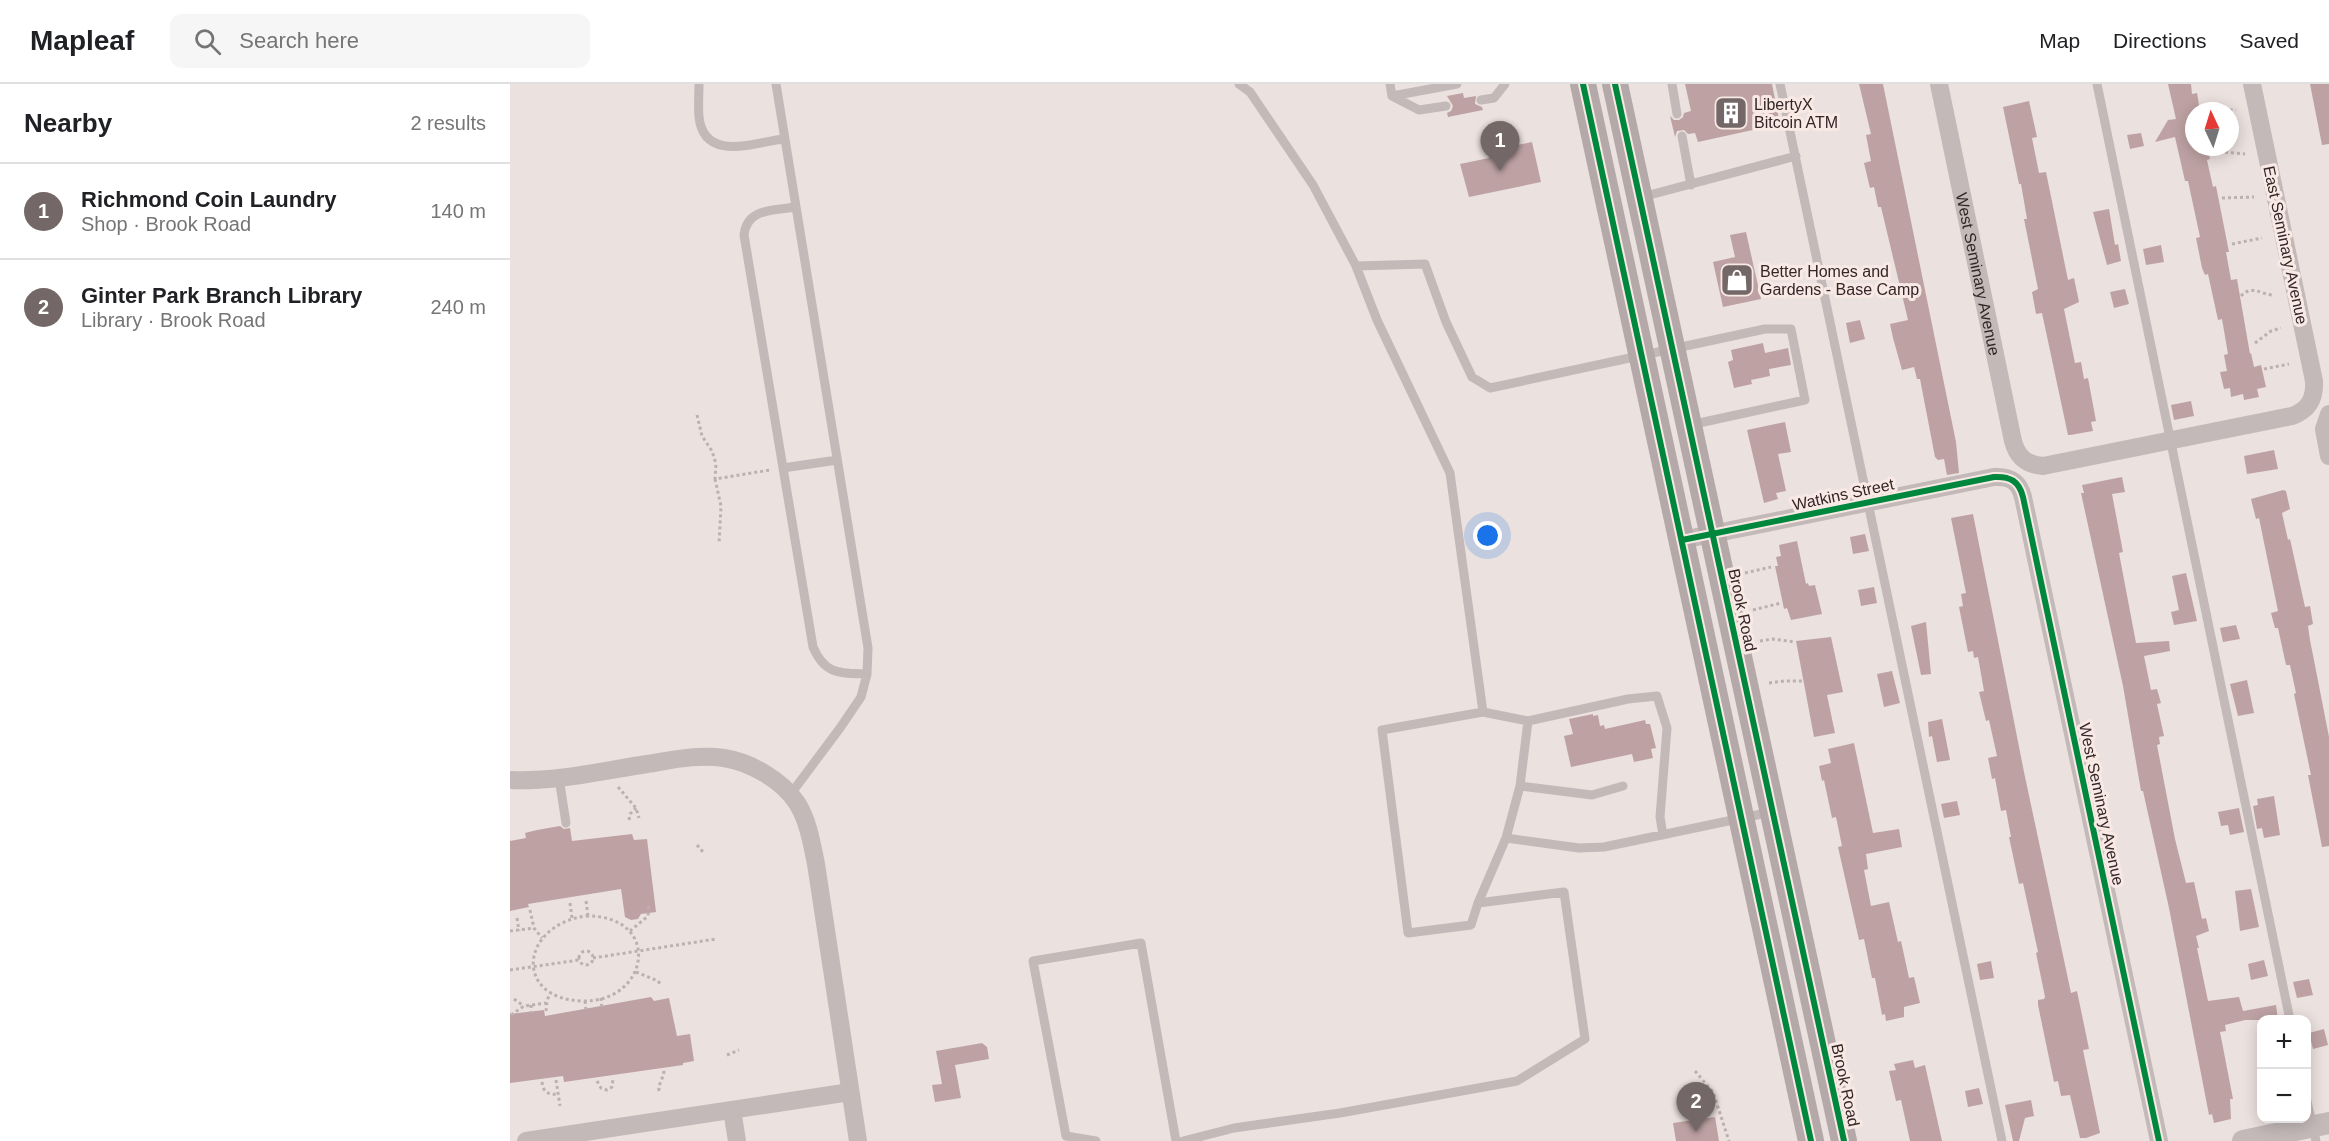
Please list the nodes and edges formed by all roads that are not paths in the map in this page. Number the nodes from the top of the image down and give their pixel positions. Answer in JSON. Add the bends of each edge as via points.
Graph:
{"nodes":[{"id":1,"x":699,"y":84,"type":"edge"},
{"id":2,"x":776,"y":84,"type":"edge"},
{"id":3,"x":1239,"y":84,"type":"edge"},
{"id":4,"x":1390,"y":84,"type":"edge"},
{"id":5,"x":1457,"y":84,"type":"edge"},
{"id":6,"x":1504,"y":84,"type":"edge"},
{"id":7,"x":1583,"y":84,"type":"edge"},
{"id":8,"x":1615,"y":84,"type":"edge"},
{"id":9,"x":1672,"y":84,"type":"edge"},
{"id":10,"x":1780,"y":84,"type":"edge"},
{"id":11,"x":1940,"y":84,"type":"edge"},
{"id":12,"x":2097,"y":84,"type":"edge"},
{"id":13,"x":2252,"y":84,"type":"edge"},
{"id":14,"x":1392,"y":96,"type":"junction"},
{"id":15,"x":1480,"y":100,"type":"dead end"},
{"id":16,"x":1446,"y":106,"type":"dead end"},
{"id":17,"x":1677,"y":114,"type":"dead end"},
{"id":18,"x":1682,"y":136,"type":"dead end"},
{"id":19,"x":783,"y":139,"type":"junction"},
{"id":20,"x":1796,"y":156,"type":"junction"},
{"id":21,"x":1691,"y":185,"type":"junction"},
{"id":22,"x":1641,"y":197,"type":"junction"},
{"id":23,"x":795,"y":207,"type":"junction"},
{"id":24,"x":1356,"y":266,"type":"junction"},
{"id":25,"x":1674,"y":349,"type":"junction"},
{"id":26,"x":1642,"y":355,"type":"junction"},
{"id":27,"x":2329,"y":414,"type":"edge"},
{"id":28,"x":1690,"y":425,"type":"junction"},
{"id":29,"x":2170,"y":441,"type":"junction"},
{"id":30,"x":2329,"y":456,"type":"edge"},
{"id":31,"x":837,"y":460,"type":"junction"},
{"id":32,"x":783,"y":468,"type":"junction"},
{"id":33,"x":2009,"y":477,"type":"joint"},
{"id":34,"x":1870,"y":503,"type":"junction"},
{"id":35,"x":1714,"y":534,"type":"junction"},
{"id":36,"x":1682,"y":540,"type":"junction"},
{"id":37,"x":867,"y":674,"type":"junction"},
{"id":38,"x":1483,"y":712,"type":"junction"},
{"id":39,"x":1528,"y":721,"type":"junction"},
{"id":40,"x":559,"y":778,"type":"junction"},
{"id":41,"x":510,"y":780,"type":"edge"},
{"id":42,"x":1520,"y":786,"type":"junction"},
{"id":43,"x":1623,"y":786,"type":"dead end"},
{"id":44,"x":790,"y":795,"type":"junction"},
{"id":45,"x":1773,"y":811,"type":"junction"},
{"id":46,"x":1741,"y":818,"type":"junction"},
{"id":47,"x":566,"y":823,"type":"dead end"},
{"id":48,"x":1663,"y":836,"type":"junction"},
{"id":49,"x":1506,"y":838,"type":"junction"},
{"id":50,"x":1478,"y":903,"type":"junction"},
{"id":51,"x":2289,"y":1015,"type":"edge"},
{"id":52,"x":850,"y":1092,"type":"junction"},
{"id":53,"x":2311,"y":1107,"type":"edge"},
{"id":54,"x":732,"y":1110,"type":"junction"},
{"id":55,"x":2319,"y":1130,"type":"edge"},
{"id":56,"x":526,"y":1141,"type":"edge"},
{"id":57,"x":737,"y":1141,"type":"edge"},
{"id":58,"x":858,"y":1141,"type":"edge"},
{"id":59,"x":1096,"y":1141,"type":"edge"},
{"id":60,"x":1176,"y":1141,"type":"edge"},
{"id":61,"x":1183,"y":1141,"type":"edge"},
{"id":62,"x":1811,"y":1141,"type":"edge"},
{"id":63,"x":1844,"y":1141,"type":"edge"},
{"id":64,"x":2002,"y":1141,"type":"edge"},
{"id":65,"x":2159,"y":1141,"type":"edge"},
{"id":66,"x":2243,"y":1141,"type":"edge"}],
"edges":[{"from":1,"to":19,"type":"lane","via":[[702,128],[717,145]]},
{"from":2,"to":19,"type":"lane"},
{"from":3,"to":24,"type":"lane","via":[[1250,92],[1313,185]]},
{"from":4,"to":14,"type":"lane"},
{"from":5,"to":14,"type":"lane"},
{"from":6,"to":15,"type":"lane","via":[[1494,98]]},
{"from":7,"to":26,"type":"main road"},
{"from":8,"to":22,"type":"main road","name":"Brook Road"},
{"from":9,"to":17,"type":"lane"},
{"from":10,"to":20,"type":"lane"},
{"from":11,"to":29,"type":"street","name":"West Seminary Avenue","via":[[2019,456],[2037,466],[2049,466]]},
{"from":12,"to":29,"type":"lane"},
{"from":13,"to":29,"type":"street","name":"East Seminary Avenue","via":[[2314,381],[2313,398],[2292,417]]},
{"from":14,"to":16,"type":"lane","via":[[1419,110]]},
{"from":18,"to":21,"type":"lane"},
{"from":19,"to":23,"type":"lane"},
{"from":20,"to":21,"type":"lane"},
{"from":20,"to":34,"type":"lane"},
{"from":21,"to":22,"type":"lane"},
{"from":22,"to":25,"type":"main road","name":"Brook Road"},
{"from":23,"to":31,"type":"lane"},
{"from":23,"to":32,"type":"lane","via":[[756,214],[748,219],[744,236]]},
{"from":24,"to":26,"type":"lane","via":[[1425,264],[1472,377],[1490,388]]},
{"from":24,"to":38,"type":"lane","via":[[1377,320],[1450,473]]},
{"from":25,"to":26,"type":"lane"},
{"from":25,"to":28,"type":"main road","name":"Brook Road"},
{"from":25,"to":28,"type":"lane","via":[[1765,329],[1791,329],[1805,400]]},
{"from":26,"to":36,"type":"main road"},
{"from":27,"to":30,"type":"street","via":[[2324,429]]},
{"from":28,"to":35,"type":"main road","name":"Brook Road"},
{"from":29,"to":51,"type":"lane"},
{"from":31,"to":32,"type":"lane"},
{"from":31,"to":37,"type":"lane","via":[[867,634]]},
{"from":32,"to":37,"type":"lane","via":[[817,657],[837,672]]},
{"from":33,"to":34,"type":"street","name":"Watkins Street","via":[[1985,478]]},
{"from":33,"to":65,"type":"street","name":"West Seminary Avenue","via":[[2018,484],[2023,497]]},
{"from":34,"to":35,"type":"street","name":"Watkins Street"},
{"from":34,"to":64,"type":"lane"},
{"from":35,"to":36,"type":"street","name":"Watkins Street"},
{"from":35,"to":45,"type":"main road","name":"Brook Road"},
{"from":36,"to":46,"type":"main road"},
{"from":37,"to":44,"type":"lane","via":[[853,710]]},
{"from":38,"to":39,"type":"lane"},
{"from":38,"to":50,"type":"lane","via":[[1382,730],[1408,933],[1471,925]]},
{"from":39,"to":42,"type":"lane"},
{"from":39,"to":48,"type":"lane","via":[[1657,696],[1667,728],[1660,817]]},
{"from":40,"to":41,"type":"street"},
{"from":40,"to":44,"type":"street","via":[[717,757],[751,766]]},
{"from":40,"to":47,"type":"lane"},
{"from":42,"to":43,"type":"lane","via":[[1592,795]]},
{"from":42,"to":49,"type":"lane"},
{"from":44,"to":52,"type":"street","via":[[804,820],[816,864]]},
{"from":45,"to":46,"type":"lane"},
{"from":45,"to":63,"type":"main road","name":"Brook Road"},
{"from":46,"to":48,"type":"lane"},
{"from":46,"to":62,"type":"main road"},
{"from":48,"to":49,"type":"lane","via":[[1579,848]]},
{"from":49,"to":50,"type":"lane"},
{"from":50,"to":61,"type":"lane","via":[[1564,892],[1585,1039],[1517,1081],[1234,1128]]},
{"from":52,"to":54,"type":"street"},
{"from":52,"to":58,"type":"street"},
{"from":53,"to":55,"type":"lane"},
{"from":54,"to":56,"type":"street"},
{"from":54,"to":57,"type":"street"},
{"from":55,"to":66,"type":"street"},
{"from":59,"to":60,"type":"lane","via":[[1066,1136],[1033,961],[1141,943]]}]}
